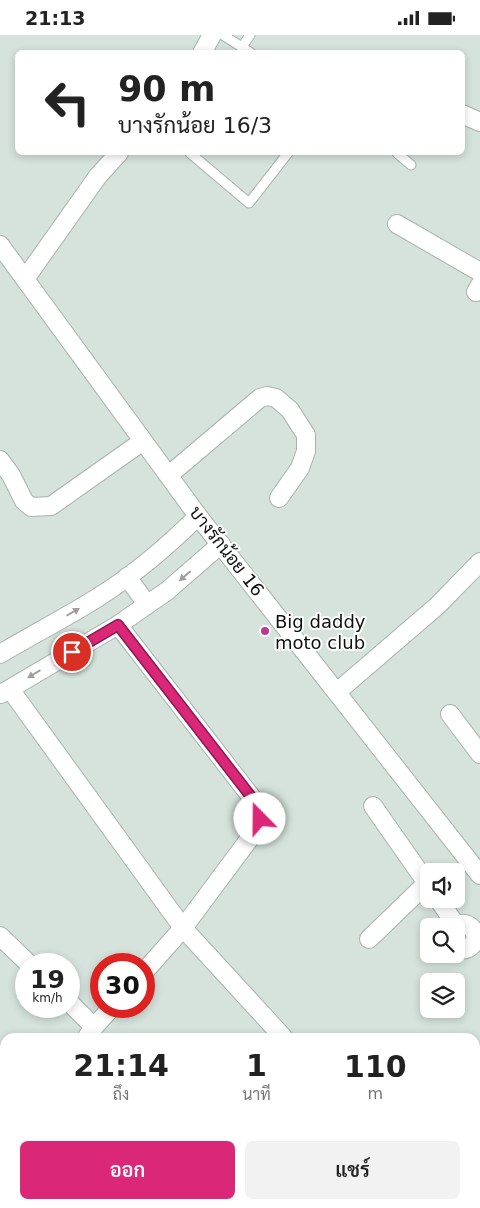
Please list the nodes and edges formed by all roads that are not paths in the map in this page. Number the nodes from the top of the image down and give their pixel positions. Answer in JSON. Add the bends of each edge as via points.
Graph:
{"nodes":[{"id":1,"x":212,"y":35,"type":"edge"},
{"id":2,"x":224,"y":35,"type":"edge"},
{"id":3,"x":250,"y":35,"type":"edge"},
{"id":4,"x":242,"y":47,"type":"junction"},
{"id":5,"x":204,"y":50,"type":"edge"},
{"id":6,"x":246,"y":50,"type":"edge"},
{"id":7,"x":465,"y":116,"type":"edge"},
{"id":8,"x":480,"y":123,"type":"edge"},
{"id":9,"x":117,"y":155,"type":"edge"},
{"id":10,"x":192,"y":155,"type":"edge"},
{"id":11,"x":286,"y":155,"type":"edge"},
{"id":12,"x":399,"y":155,"type":"edge"},
{"id":13,"x":411,"y":165,"type":"dead end"},
{"id":14,"x":397,"y":224,"type":"dead end"},
{"id":15,"x":0,"y":245,"type":"edge"},
{"id":16,"x":480,"y":272,"type":"edge"},
{"id":17,"x":25,"y":279,"type":"junction"},
{"id":18,"x":143,"y":441,"type":"junction"},
{"id":19,"x":0,"y":459,"type":"edge"},
{"id":20,"x":169,"y":475,"type":"junction"},
{"id":21,"x":279,"y":498,"type":"dead end"},
{"id":22,"x":198,"y":516,"type":"junction"},
{"id":23,"x":221,"y":544,"type":"junction"},
{"id":24,"x":480,"y":562,"type":"edge"},
{"id":25,"x":127,"y":577,"type":"junction"},
{"id":26,"x":148,"y":604,"type":"junction"},
{"id":27,"x":118,"y":625,"type":"junction"},
{"id":28,"x":0,"y":654,"type":"edge"},
{"id":29,"x":5,"y":691,"type":"edge"},
{"id":30,"x":337,"y":692,"type":"junction"},
{"id":31,"x":450,"y":714,"type":"dead end"},
{"id":32,"x":480,"y":753,"type":"edge"},
{"id":33,"x":373,"y":806,"type":"dead end"},
{"id":34,"x":420,"y":874,"type":"edge"},
{"id":35,"x":480,"y":875,"type":"edge"},
{"id":36,"x":420,"y":892,"type":"edge"},
{"id":37,"x":465,"y":924,"type":"edge"},
{"id":38,"x":183,"y":928,"type":"junction"},
{"id":39,"x":478,"y":931,"type":"edge"},
{"id":40,"x":0,"y":936,"type":"edge"},
{"id":41,"x":369,"y":939,"type":"dead end"},
{"id":42,"x":465,"y":950,"type":"edge"},
{"id":43,"x":18,"y":953,"type":"edge"},
{"id":44,"x":155,"y":960,"type":"edge"},
{"id":45,"x":80,"y":1017,"type":"edge"},
{"id":46,"x":103,"y":1018,"type":"edge"},
{"id":47,"x":91,"y":1032,"type":"edge"},
{"id":48,"x":279,"y":1033,"type":"edge"}],
"edges":[{"from":1,"to":5,"type":"street"},
{"from":2,"to":4,"type":"lane"},
{"from":3,"to":4,"type":"lane"},
{"from":4,"to":6,"type":"lane"},
{"from":7,"to":8,"type":"street"},
{"from":9,"to":17,"type":"street","via":[[98,176]]},
{"from":10,"to":11,"type":"lane","via":[[249,203]]},
{"from":12,"to":13,"type":"lane"},
{"from":14,"to":16,"type":"street"},
{"from":15,"to":17,"type":"street","name":"บางรักน้อย 16"},
{"from":17,"to":18,"type":"street","name":"บางรักน้อย 16"},
{"from":18,"to":19,"type":"street","via":[[51,506],[41,508],[31,507],[24,501]]},
{"from":18,"to":20,"type":"street","name":"บางรักน้อย 16"},
{"from":20,"to":21,"type":"street","via":[[260,398],[267,396],[276,398],[290,410],[306,435],[306,451],[300,468]]},
{"from":20,"to":22,"type":"street","name":"บางรักน้อย 16"},
{"from":22,"to":23,"type":"street","name":"บางรักน้อย 16"},
{"from":22,"to":25,"type":"street"},
{"from":23,"to":26,"type":"street","one_way":true},
{"from":23,"to":30,"type":"street","name":"บางรักน้อย 16"},
{"from":24,"to":30,"type":"street","via":[[437,606]]},
{"from":25,"to":26,"type":"street"},
{"from":28,"to":25,"type":"street","one_way":true},
{"from":26,"to":27,"type":"street"},
{"from":27,"to":29,"type":"street","one_way":true},
{"from":27,"to":38,"type":"street","via":[[256,803],[260,819],[256,830]]},
{"from":29,"to":38,"type":"street"},
{"from":30,"to":35,"type":"street","name":"บางรักน้อย 16"},
{"from":31,"to":32,"type":"street"},
{"from":33,"to":34,"type":"street"},
{"from":36,"to":41,"type":"street"},
{"from":37,"to":39,"type":"street"},
{"from":38,"to":44,"type":"street"},
{"from":38,"to":48,"type":"street"},
{"from":39,"to":42,"type":"street","via":[[474,944]]},
{"from":40,"to":43,"type":"street"},
{"from":45,"to":47,"type":"street"},
{"from":46,"to":47,"type":"street"}]}
